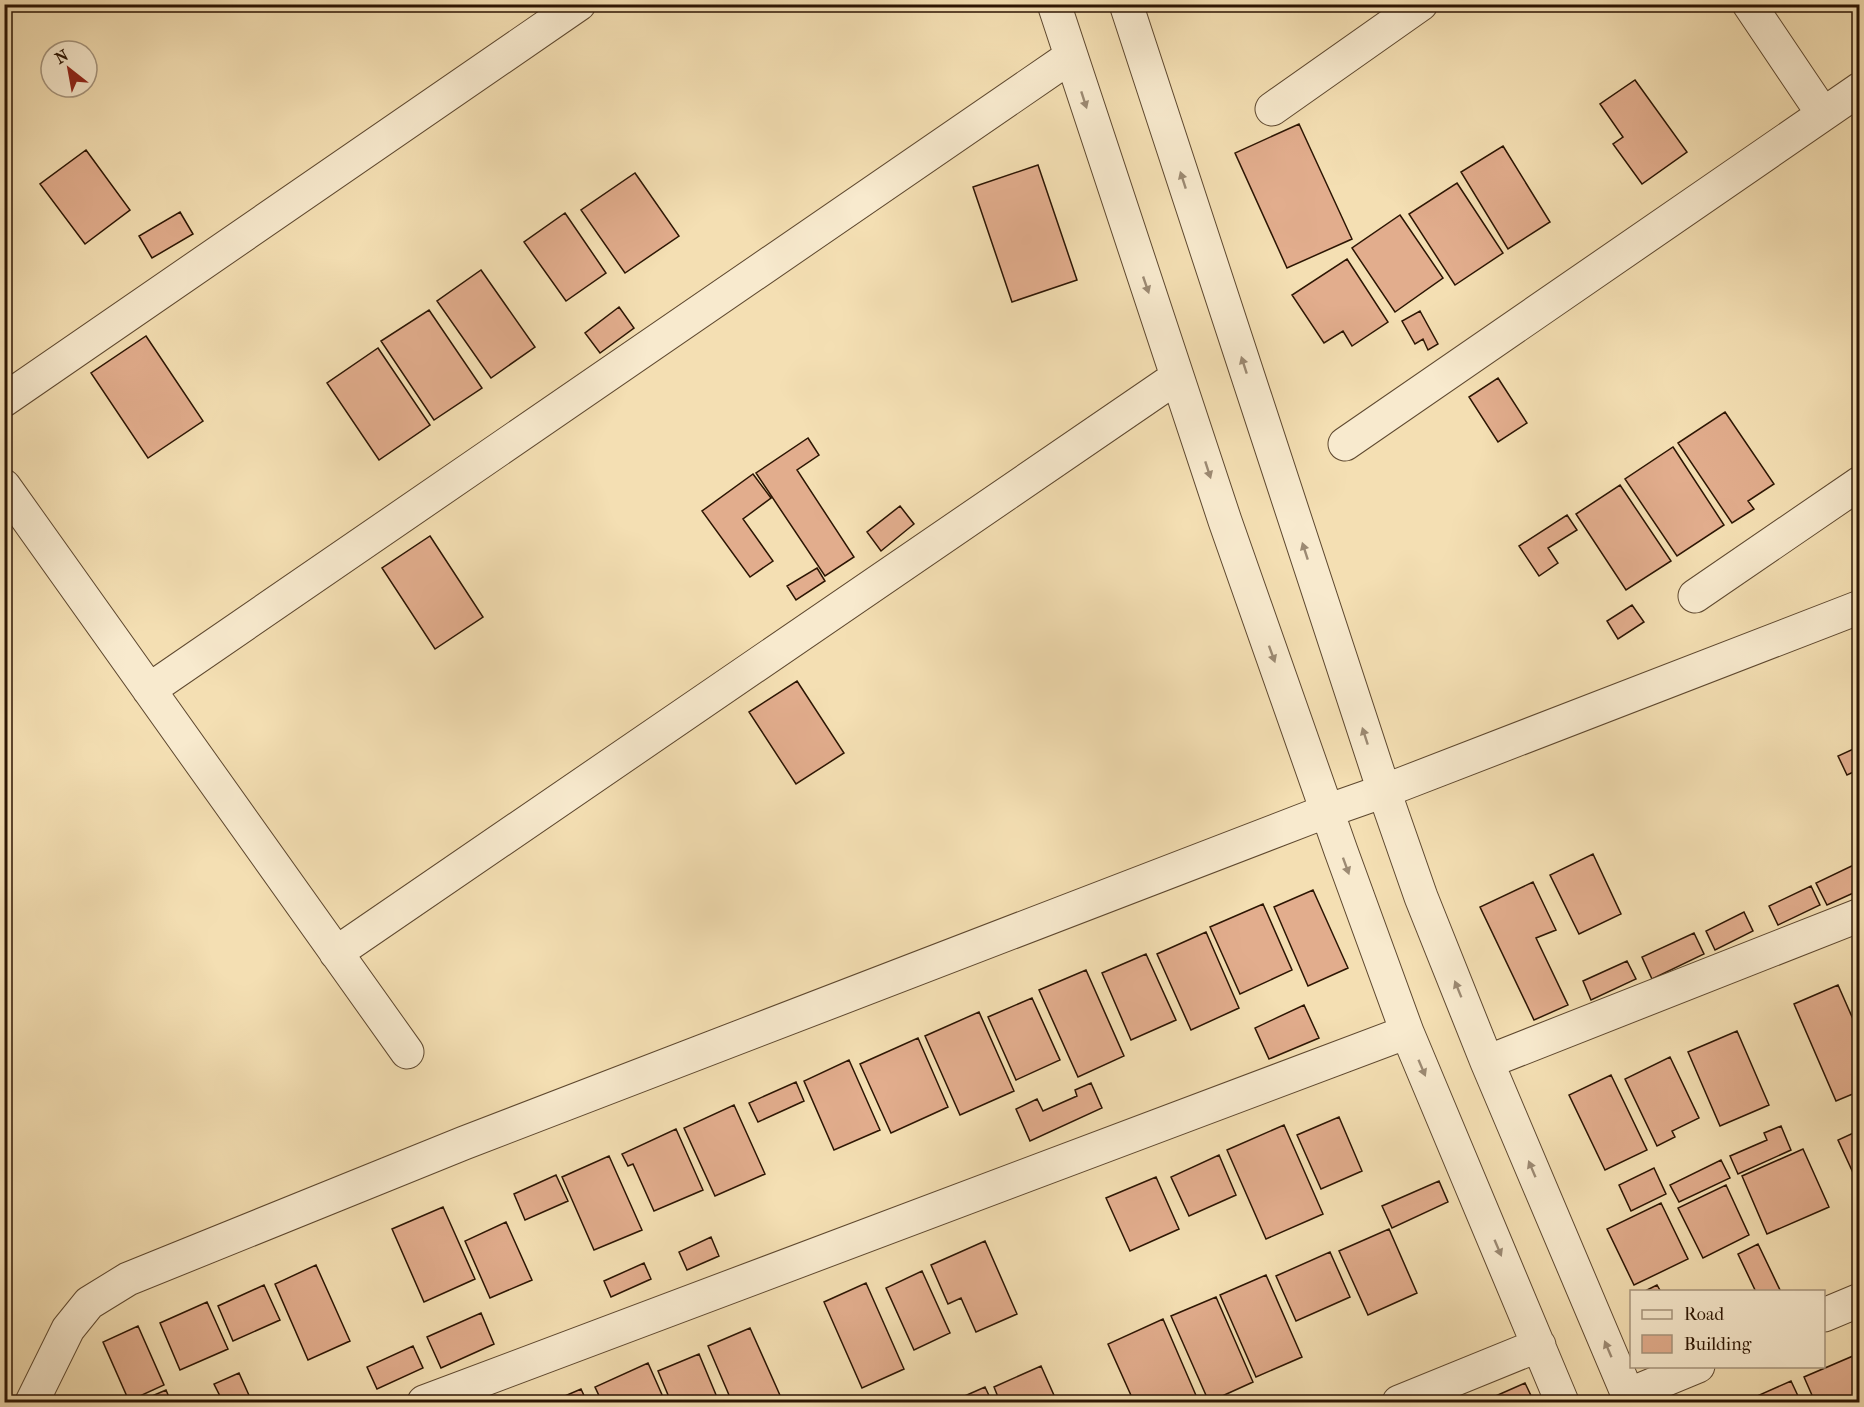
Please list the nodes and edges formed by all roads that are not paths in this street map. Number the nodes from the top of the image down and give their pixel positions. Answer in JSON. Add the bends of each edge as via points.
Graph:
{"nodes":[{"id":1,"x":579,"y":4,"type":"edge"},
{"id":2,"x":1053,"y":4,"type":"edge"},
{"id":3,"x":1126,"y":4,"type":"edge"},
{"id":4,"x":1421,"y":4,"type":"edge"},
{"id":5,"x":1749,"y":4,"type":"edge"},
{"id":6,"x":1070,"y":57,"type":"junction"},
{"id":7,"x":1860,"y":89,"type":"edge"},
{"id":8,"x":1272,"y":109,"type":"dead end"},
{"id":9,"x":1823,"y":114,"type":"junction"},
{"id":10,"x":1177,"y":377,"type":"junction"},
{"id":11,"x":4,"y":400,"type":"edge"},
{"id":12,"x":1345,"y":444,"type":"dead end"},
{"id":13,"x":1860,"y":483,"type":"edge"},
{"id":14,"x":4,"y":486,"type":"edge"},
{"id":15,"x":1695,"y":596,"type":"dead end"},
{"id":16,"x":1860,"y":607,"type":"edge"},
{"id":17,"x":149,"y":690,"type":"junction"},
{"id":18,"x":1383,"y":791,"type":"junction"},
{"id":19,"x":1327,"y":811,"type":"junction"},
{"id":20,"x":1860,"y":915,"type":"edge"},
{"id":21,"x":336,"y":952,"type":"junction"},
{"id":22,"x":1407,"y":1032,"type":"junction"},
{"id":23,"x":407,"y":1053,"type":"dead end"},
{"id":24,"x":1487,"y":1062,"type":"junction"},
{"id":25,"x":1860,"y":1300,"type":"edge"},
{"id":26,"x":1825,"y":1315,"type":"edge"},
{"id":27,"x":1539,"y":1345,"type":"junction"},
{"id":28,"x":1694,"y":1368,"type":"edge"},
{"id":29,"x":1629,"y":1399,"type":"edge"},
{"id":30,"x":32,"y":1402,"type":"edge"},
{"id":31,"x":424,"y":1402,"type":"edge"},
{"id":32,"x":1399,"y":1402,"type":"edge"},
{"id":33,"x":1562,"y":1402,"type":"edge"}],
"edges":[{"from":1,"to":11,"type":"street"},
{"from":2,"to":6,"type":"street"},
{"from":18,"to":3,"type":"street","one_way":true},
{"from":4,"to":8,"type":"street"},
{"from":5,"to":9,"type":"street"},
{"from":6,"to":10,"type":"street","one_way":true},
{"from":6,"to":17,"type":"street"},
{"from":7,"to":9,"type":"street"},
{"from":9,"to":12,"type":"street"},
{"from":10,"to":19,"type":"street","one_way":true},
{"from":10,"to":21,"type":"street"},
{"from":13,"to":15,"type":"street"},
{"from":14,"to":17,"type":"street"},
{"from":16,"to":18,"type":"street"},
{"from":17,"to":21,"type":"street"},
{"from":18,"to":19,"type":"street"},
{"from":24,"to":18,"type":"street","one_way":true},
{"from":19,"to":22,"type":"street","one_way":true},
{"from":19,"to":30,"type":"street","via":[[464,1143],[128,1279],[89,1303],[68,1329]]},
{"from":20,"to":24,"type":"street"},
{"from":21,"to":23,"type":"street"},
{"from":22,"to":27,"type":"street","one_way":true},
{"from":22,"to":31,"type":"street"},
{"from":29,"to":24,"type":"street","one_way":true},
{"from":25,"to":26,"type":"street"},
{"from":27,"to":32,"type":"street"},
{"from":27,"to":33,"type":"street"},
{"from":28,"to":29,"type":"street"}]}
